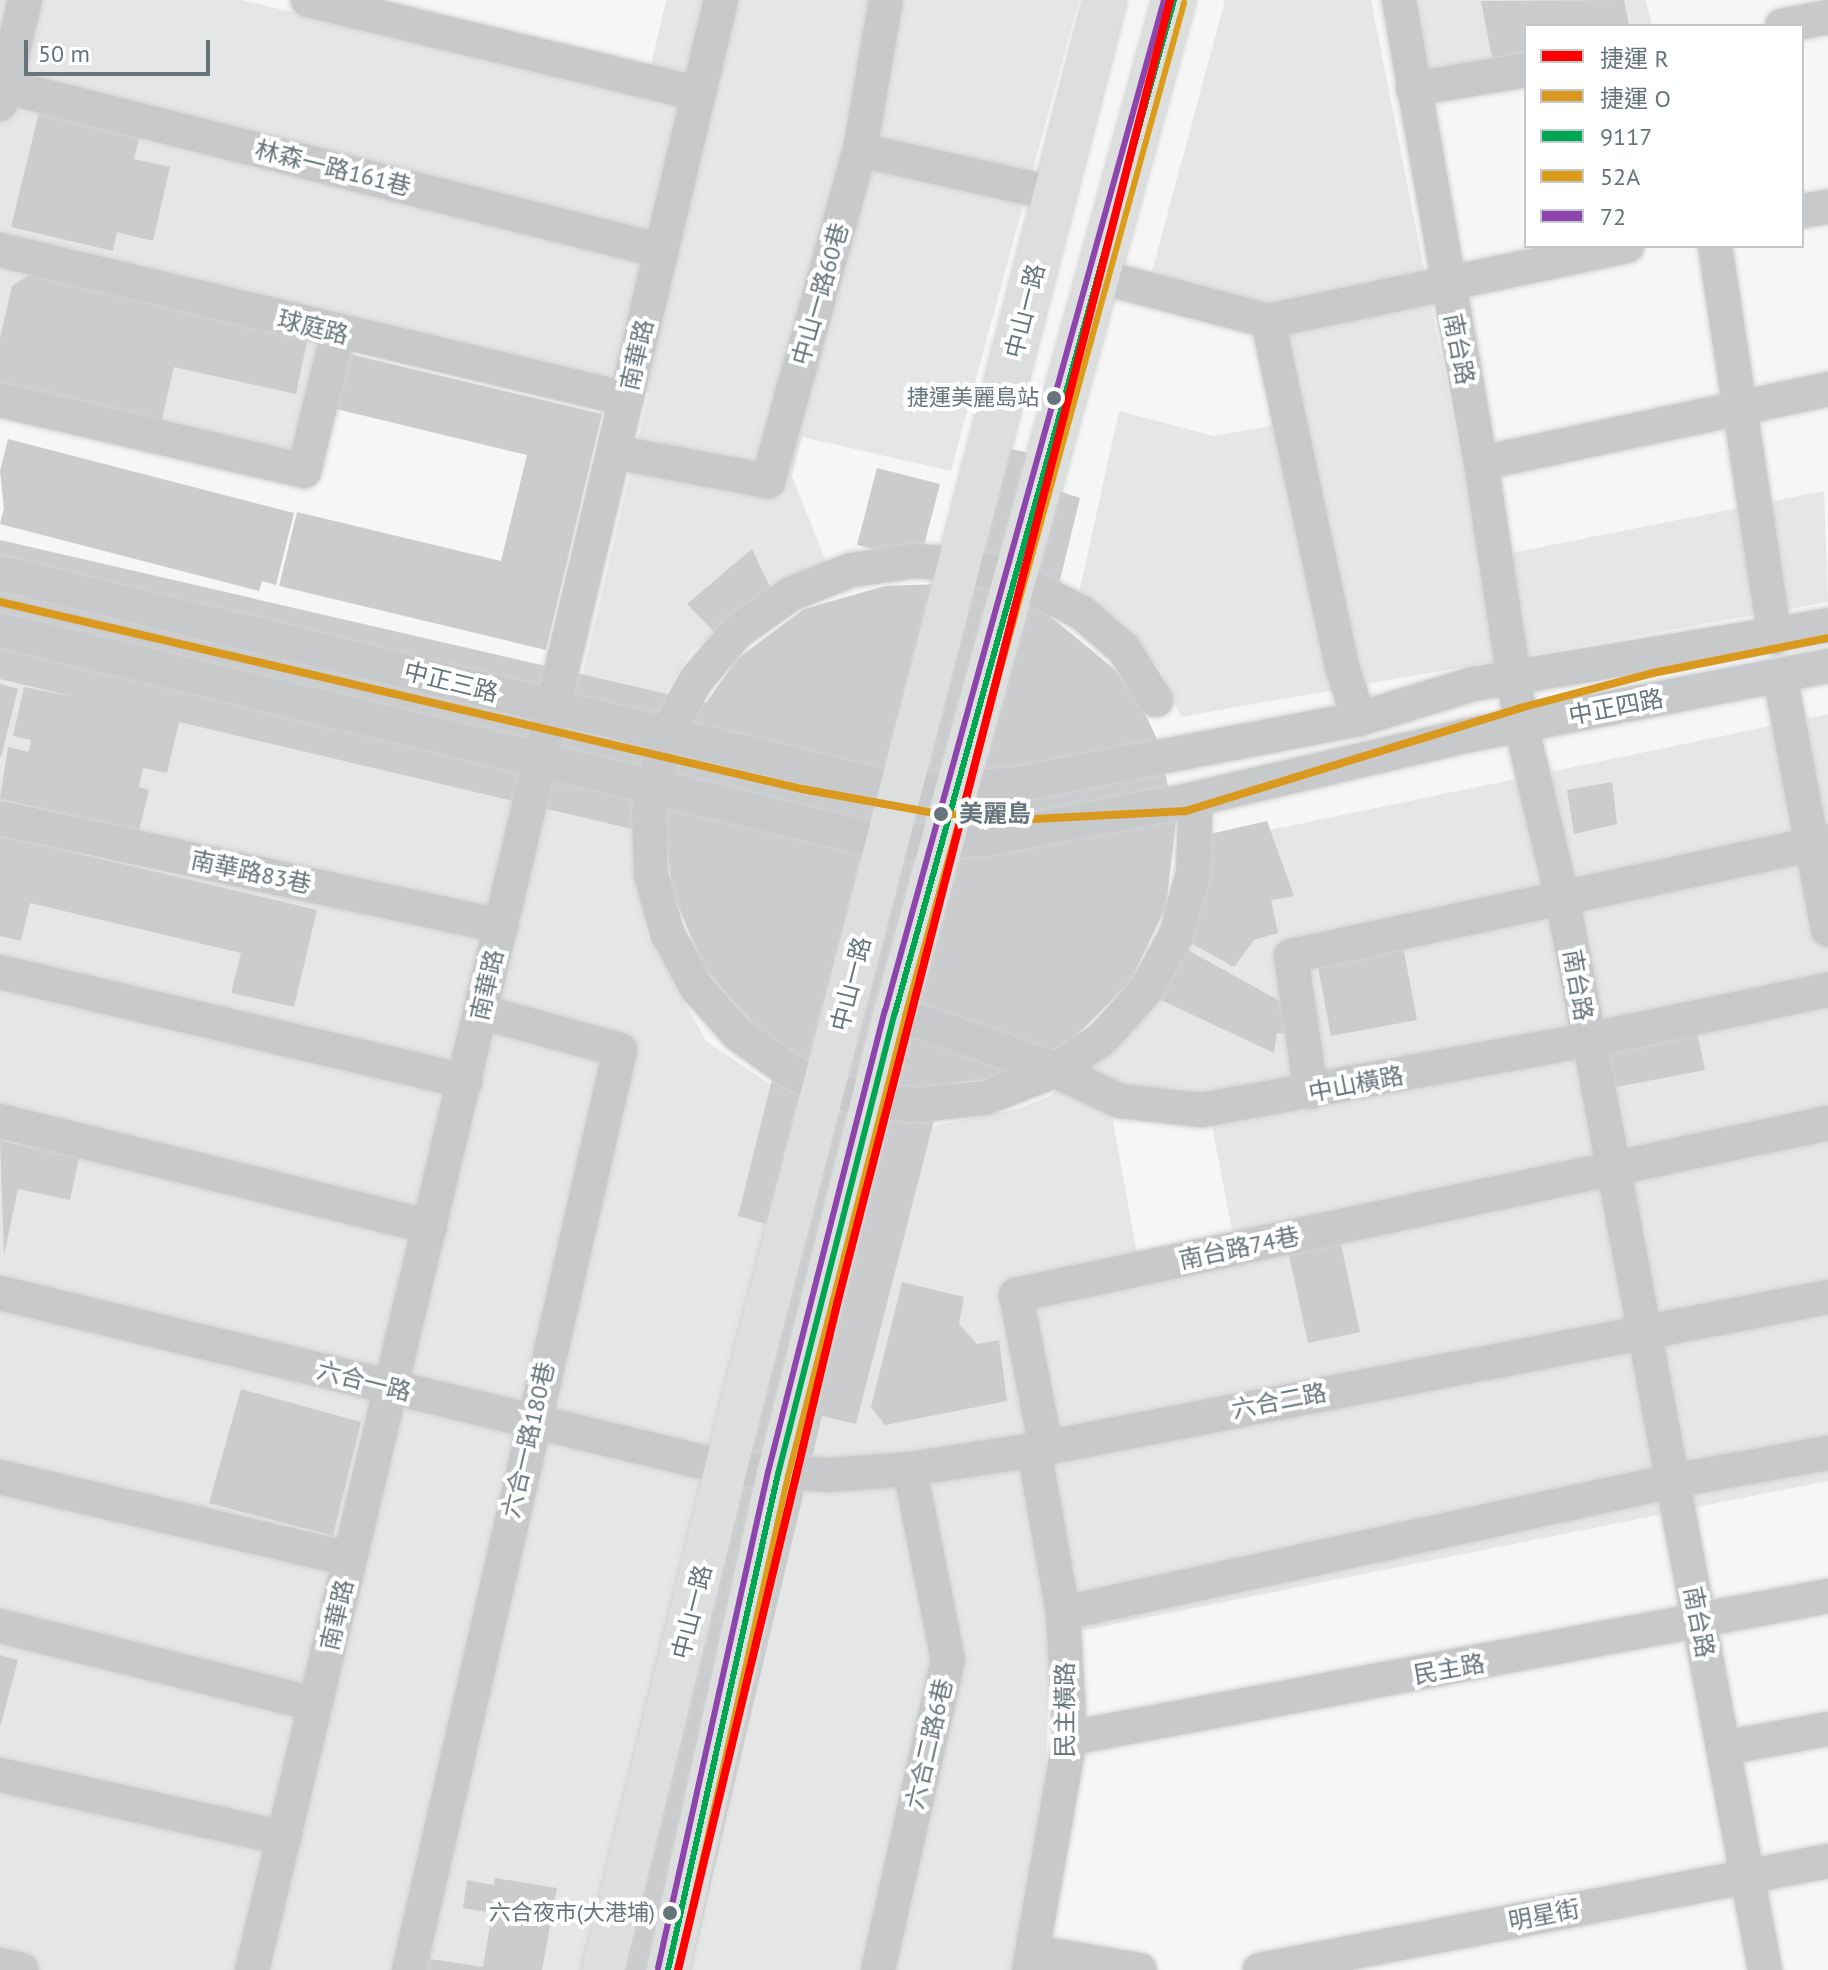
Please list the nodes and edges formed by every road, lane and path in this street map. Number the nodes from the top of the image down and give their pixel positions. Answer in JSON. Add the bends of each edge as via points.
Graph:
{"nodes":[{"id":1,"x":25,"y":0,"type":"edge"},
{"id":2,"x":309,"y":0,"type":"edge"},
{"id":3,"x":721,"y":0,"type":"edge"},
{"id":4,"x":886,"y":0,"type":"edge"},
{"id":5,"x":1105,"y":0,"type":"edge"},
{"id":6,"x":1174,"y":0,"type":"edge"},
{"id":7,"x":1399,"y":0,"type":"edge"},
{"id":8,"x":1828,"y":17,"type":"edge"},
{"id":9,"x":1792,"y":24,"type":"edge"},
{"id":10,"x":1524,"y":70,"type":"edge"},
{"id":11,"x":1413,"y":89,"type":"junction"},
{"id":12,"x":1,"y":91,"type":"edge"},
{"id":13,"x":699,"y":94,"type":"junction"},
{"id":14,"x":860,"y":150,"type":"junction"},
{"id":15,"x":1055,"y":194,"type":"junction"},
{"id":16,"x":1828,"y":207,"type":"edge"},
{"id":17,"x":1804,"y":211,"type":"edge"},
{"id":18,"x":1617,"y":248,"type":"edge"},
{"id":19,"x":1715,"y":248,"type":"edge"},
{"id":20,"x":0,"y":250,"type":"edge"},
{"id":21,"x":662,"y":251,"type":"junction"},
{"id":22,"x":1097,"y":276,"type":"junction"},
{"id":23,"x":1447,"y":283,"type":"junction"},
{"id":24,"x":1268,"y":321,"type":"junction"},
{"id":25,"x":338,"y":333,"type":"junction"},
{"id":26,"x":1828,"y":389,"type":"edge"},
{"id":27,"x":627,"y":399,"type":"junction"},
{"id":28,"x":0,"y":400,"type":"edge"},
{"id":29,"x":1740,"y":405,"type":"junction"},
{"id":30,"x":614,"y":452,"type":"junction"},
{"id":31,"x":1481,"y":463,"type":"junction"},
{"id":32,"x":960,"y":564,"type":"junction"},
{"id":33,"x":0,"y":573,"type":"edge"},
{"id":34,"x":1015,"y":578,"type":"junction"},
{"id":35,"x":1828,"y":625,"type":"edge"},
{"id":36,"x":0,"y":630,"type":"edge"},
{"id":37,"x":1775,"y":637,"type":"junction"},
{"id":38,"x":1828,"y":666,"type":"edge"},
{"id":39,"x":1780,"y":676,"type":"junction"},
{"id":40,"x":1513,"y":677,"type":"junction"},
{"id":41,"x":1156,"y":700,"type":"dead end"},
{"id":42,"x":554,"y":707,"type":"junction"},
{"id":43,"x":1359,"y":719,"type":"junction"},
{"id":44,"x":1521,"y":725,"type":"junction"},
{"id":45,"x":667,"y":733,"type":"junction"},
{"id":46,"x":542,"y":758,"type":"junction"},
{"id":47,"x":652,"y":785,"type":"junction"},
{"id":48,"x":955,"y":788,"type":"junction"},
{"id":49,"x":902,"y":791,"type":"junction"},
{"id":50,"x":1195,"y":817,"type":"dead end"},
{"id":51,"x":0,"y":818,"type":"edge"},
{"id":52,"x":942,"y":841,"type":"junction"},
{"id":53,"x":887,"y":843,"type":"junction"},
{"id":54,"x":1820,"y":843,"type":"edge"},
{"id":55,"x":1563,"y":901,"type":"junction"},
{"id":56,"x":501,"y":926,"type":"junction"},
{"id":57,"x":1828,"y":930,"type":"edge"},
{"id":58,"x":0,"y":972,"type":"edge"},
{"id":59,"x":1828,"y":990,"type":"edge"},
{"id":60,"x":481,"y":1012,"type":"junction"},
{"id":61,"x":895,"y":1013,"type":"junction"},
{"id":62,"x":1588,"y":1040,"type":"junction"},
{"id":63,"x":1054,"y":1071,"type":"junction"},
{"id":64,"x":465,"y":1081,"type":"junction"},
{"id":65,"x":825,"y":1089,"type":"junction"},
{"id":66,"x":1311,"y":1092,"type":"junction"},
{"id":67,"x":874,"y":1101,"type":"junction"},
{"id":68,"x":0,"y":1121,"type":"edge"},
{"id":69,"x":1828,"y":1123,"type":"edge"},
{"id":70,"x":1612,"y":1168,"type":"junction"},
{"id":71,"x":430,"y":1227,"type":"junction"},
{"id":72,"x":0,"y":1293,"type":"edge"},
{"id":73,"x":1828,"y":1297,"type":"edge"},
{"id":74,"x":1643,"y":1330,"type":"junction"},
{"id":75,"x":391,"y":1388,"type":"junction"},
{"id":76,"x":531,"y":1421,"type":"junction"},
{"id":77,"x":1040,"y":1448,"type":"junction"},
{"id":78,"x":1828,"y":1453,"type":"edge"},
{"id":79,"x":728,"y":1468,"type":"junction"},
{"id":80,"x":910,"y":1469,"type":"junction"},
{"id":81,"x":778,"y":1474,"type":"junction"},
{"id":82,"x":0,"y":1477,"type":"edge"},
{"id":83,"x":1672,"y":1481,"type":"junction"},
{"id":84,"x":350,"y":1559,"type":"junction"},
{"id":85,"x":1828,"y":1596,"type":"edge"},
{"id":86,"x":1063,"y":1613,"type":"junction"},
{"id":87,"x":1699,"y":1624,"type":"junction"},
{"id":88,"x":0,"y":1626,"type":"edge"},
{"id":89,"x":316,"y":1704,"type":"junction"},
{"id":90,"x":1828,"y":1729,"type":"edge"},
{"id":91,"x":1070,"y":1738,"type":"junction"},
{"id":92,"x":1723,"y":1748,"type":"junction"},
{"id":93,"x":0,"y":1775,"type":"edge"},
{"id":94,"x":284,"y":1838,"type":"junction"},
{"id":95,"x":1828,"y":1861,"type":"edge"},
{"id":96,"x":1747,"y":1877,"type":"junction"},
{"id":97,"x":1031,"y":1961,"type":"edge"},
{"id":98,"x":0,"y":1965,"type":"edge"},
{"id":99,"x":21,"y":1970,"type":"edge"},
{"id":100,"x":252,"y":1970,"type":"edge"},
{"id":101,"x":409,"y":1970,"type":"edge"},
{"id":102,"x":603,"y":1970,"type":"edge"},
{"id":103,"x":668,"y":1970,"type":"edge"},
{"id":104,"x":878,"y":1970,"type":"edge"},
{"id":105,"x":1139,"y":1970,"type":"edge"},
{"id":106,"x":1260,"y":1970,"type":"edge"},
{"id":107,"x":1765,"y":1970,"type":"edge"}],
"edges":[{"from":1,"to":12,"type":"street"},
{"from":2,"to":13,"type":"street"},
{"from":3,"to":13,"type":"street","name":"南華路"},
{"from":4,"to":14,"type":"street"},
{"from":5,"to":15,"type":"main road","name":"中山一路"},
{"from":6,"to":22,"type":"main road","name":"中山一路"},
{"from":7,"to":11,"type":"street","name":"南台路"},
{"from":8,"to":9,"type":"street"},
{"from":10,"to":11,"type":"street"},
{"from":11,"to":23,"type":"street","name":"南台路"},
{"from":12,"to":21,"type":"street","name":"林森一路161巷"},
{"from":13,"to":21,"type":"street","name":"南華路"},
{"from":14,"to":15,"type":"street"},
{"from":14,"to":30,"type":"street","name":"中山一路60巷","via":[[768,481]]},
{"from":15,"to":32,"type":"main road","name":"中山一路"},
{"from":16,"to":17,"type":"street"},
{"from":18,"to":23,"type":"street"},
{"from":19,"to":29,"type":"street"},
{"from":20,"to":25,"type":"street","name":"球庭路"},
{"from":21,"to":27,"type":"street","name":"南華路"},
{"from":22,"to":24,"type":"street"},
{"from":22,"to":34,"type":"main road","name":"中山一路"},
{"from":23,"to":24,"type":"street"},
{"from":23,"to":31,"type":"street","name":"南台路"},
{"from":24,"to":43,"type":"street","via":[[1342,667]]},
{"from":25,"to":27,"type":"street","name":"球庭路"},
{"from":25,"to":28,"type":"street","via":[[304,471]]},
{"from":26,"to":29,"type":"street"},
{"from":27,"to":30,"type":"street","name":"南華路"},
{"from":29,"to":31,"type":"street"},
{"from":29,"to":37,"type":"street"},
{"from":30,"to":42,"type":"street","name":"南華路"},
{"from":31,"to":40,"type":"street","name":"南台路"},
{"from":32,"to":34,"type":"street"},
{"from":32,"to":45,"type":"street","via":[[915,561],[851,570],[791,594],[738,631],[696,680]]},
{"from":32,"to":49,"type":"main road","name":"中山一路"},
{"from":33,"to":42,"type":"street","name":"中正三路"},
{"from":34,"to":41,"type":"street","via":[[1082,613],[1123,648]]},
{"from":34,"to":48,"type":"main road","name":"中山一路"},
{"from":35,"to":37,"type":"street","name":"中正四路"},
{"from":36,"to":46,"type":"street"},
{"from":37,"to":40,"type":"street","name":"中正四路"},
{"from":38,"to":39,"type":"street","name":"中正四路"},
{"from":39,"to":44,"type":"street","name":"中正四路"},
{"from":39,"to":54,"type":"street"},
{"from":40,"to":43,"type":"street","name":"中正四路"},
{"from":40,"to":44,"type":"street","name":"南台路"},
{"from":42,"to":45,"type":"street","name":"中正三路"},
{"from":42,"to":46,"type":"street","name":"南華路"},
{"from":43,"to":48,"type":"street","name":"中正四路","via":[[1013,785]]},
{"from":44,"to":52,"type":"street","name":"中正四路","via":[[1194,799],[985,839]]},
{"from":44,"to":55,"type":"street","name":"南台路"},
{"from":45,"to":47,"type":"street"},
{"from":45,"to":49,"type":"street","name":"中正三路"},
{"from":46,"to":47,"type":"street"},
{"from":46,"to":56,"type":"street","name":"南華路"},
{"from":47,"to":53,"type":"street"},
{"from":47,"to":65,"type":"street","via":[[651,874],[667,933],[697,988],[738,1034]]},
{"from":48,"to":49,"type":"street","name":"中正四路"},
{"from":48,"to":52,"type":"main road","name":"中山一路"},
{"from":49,"to":53,"type":"main road","name":"中山一路"},
{"from":50,"to":63,"type":"street","via":[[1193,873],[1170,946],[1145,991],[1102,1039]]},
{"from":51,"to":56,"type":"street","name":"南華路83巷"},
{"from":52,"to":53,"type":"street","name":"中正四路"},
{"from":52,"to":61,"type":"main road","name":"中山一路"},
{"from":53,"to":65,"type":"main road","name":"中山一路"},
{"from":54,"to":55,"type":"street"},
{"from":54,"to":57,"type":"street"},
{"from":55,"to":62,"type":"street","name":"南台路"},
{"from":55,"to":66,"type":"street","via":[[1291,956]]},
{"from":56,"to":60,"type":"street","name":"南華路"},
{"from":58,"to":64,"type":"street"},
{"from":59,"to":62,"type":"street","name":"中山橫路"},
{"from":60,"to":64,"type":"street","name":"南華路"},
{"from":60,"to":76,"type":"street","name":"六合一路180巷","via":[[620,1050]]},
{"from":61,"to":63,"type":"street","name":"中山橫路"},
{"from":61,"to":67,"type":"main road","name":"中山一路"},
{"from":62,"to":66,"type":"street","name":"中山橫路"},
{"from":62,"to":70,"type":"street","name":"南台路"},
{"from":63,"to":66,"type":"street","name":"中山橫路","via":[[1120,1101],[1202,1110]]},
{"from":63,"to":67,"type":"street","via":[[985,1098],[918,1105]]},
{"from":64,"to":71,"type":"street","name":"南華路"},
{"from":65,"to":67,"type":"street"},
{"from":65,"to":79,"type":"main road","name":"中山一路"},
{"from":67,"to":81,"type":"main road","name":"中山一路"},
{"from":68,"to":71,"type":"street"},
{"from":69,"to":70,"type":"street"},
{"from":70,"to":74,"type":"street","name":"南台路"},
{"from":70,"to":77,"type":"street","name":"南台路74巷","via":[[1016,1295]]},
{"from":71,"to":75,"type":"street","name":"南華路"},
{"from":72,"to":75,"type":"street","name":"六合一路"},
{"from":73,"to":74,"type":"street","name":"六合二路"},
{"from":74,"to":77,"type":"street","name":"六合二路"},
{"from":74,"to":83,"type":"street","name":"南台路"},
{"from":75,"to":76,"type":"street","name":"六合一路"},
{"from":75,"to":84,"type":"street","name":"南華路"},
{"from":76,"to":79,"type":"street","name":"六合一路"},
{"from":76,"to":101,"type":"street","name":"六合一路180巷"},
{"from":77,"to":80,"type":"street","name":"六合二路"},
{"from":77,"to":86,"type":"street","name":"民主橫路"},
{"from":78,"to":83,"type":"street"},
{"from":79,"to":81,"type":"street","name":"六合二路"},
{"from":79,"to":102,"type":"main road","name":"中山一路"},
{"from":80,"to":81,"type":"street","name":"六合二路"},
{"from":80,"to":104,"type":"street","name":"六合二路6巷","via":[[948,1660]]},
{"from":81,"to":103,"type":"main road","name":"中山一路"},
{"from":82,"to":84,"type":"street"},
{"from":83,"to":86,"type":"street"},
{"from":83,"to":87,"type":"street","name":"南台路"},
{"from":84,"to":89,"type":"street","name":"南華路"},
{"from":85,"to":87,"type":"street","name":"民主路"},
{"from":86,"to":91,"type":"street","name":"民主橫路"},
{"from":87,"to":91,"type":"street","name":"民主路"},
{"from":87,"to":92,"type":"street","name":"南台路"},
{"from":88,"to":89,"type":"street"},
{"from":89,"to":94,"type":"street","name":"南華路"},
{"from":90,"to":92,"type":"street"},
{"from":91,"to":97,"type":"street","name":"民主橫路"},
{"from":92,"to":96,"type":"street","name":"南台路"},
{"from":93,"to":94,"type":"street"},
{"from":94,"to":100,"type":"street","name":"南華路"},
{"from":95,"to":96,"type":"street","name":"明星街"},
{"from":96,"to":106,"type":"street","name":"明星街"},
{"from":96,"to":107,"type":"street","name":"南台路"},
{"from":97,"to":105,"type":"street"},
{"from":98,"to":99,"type":"street"}]}
